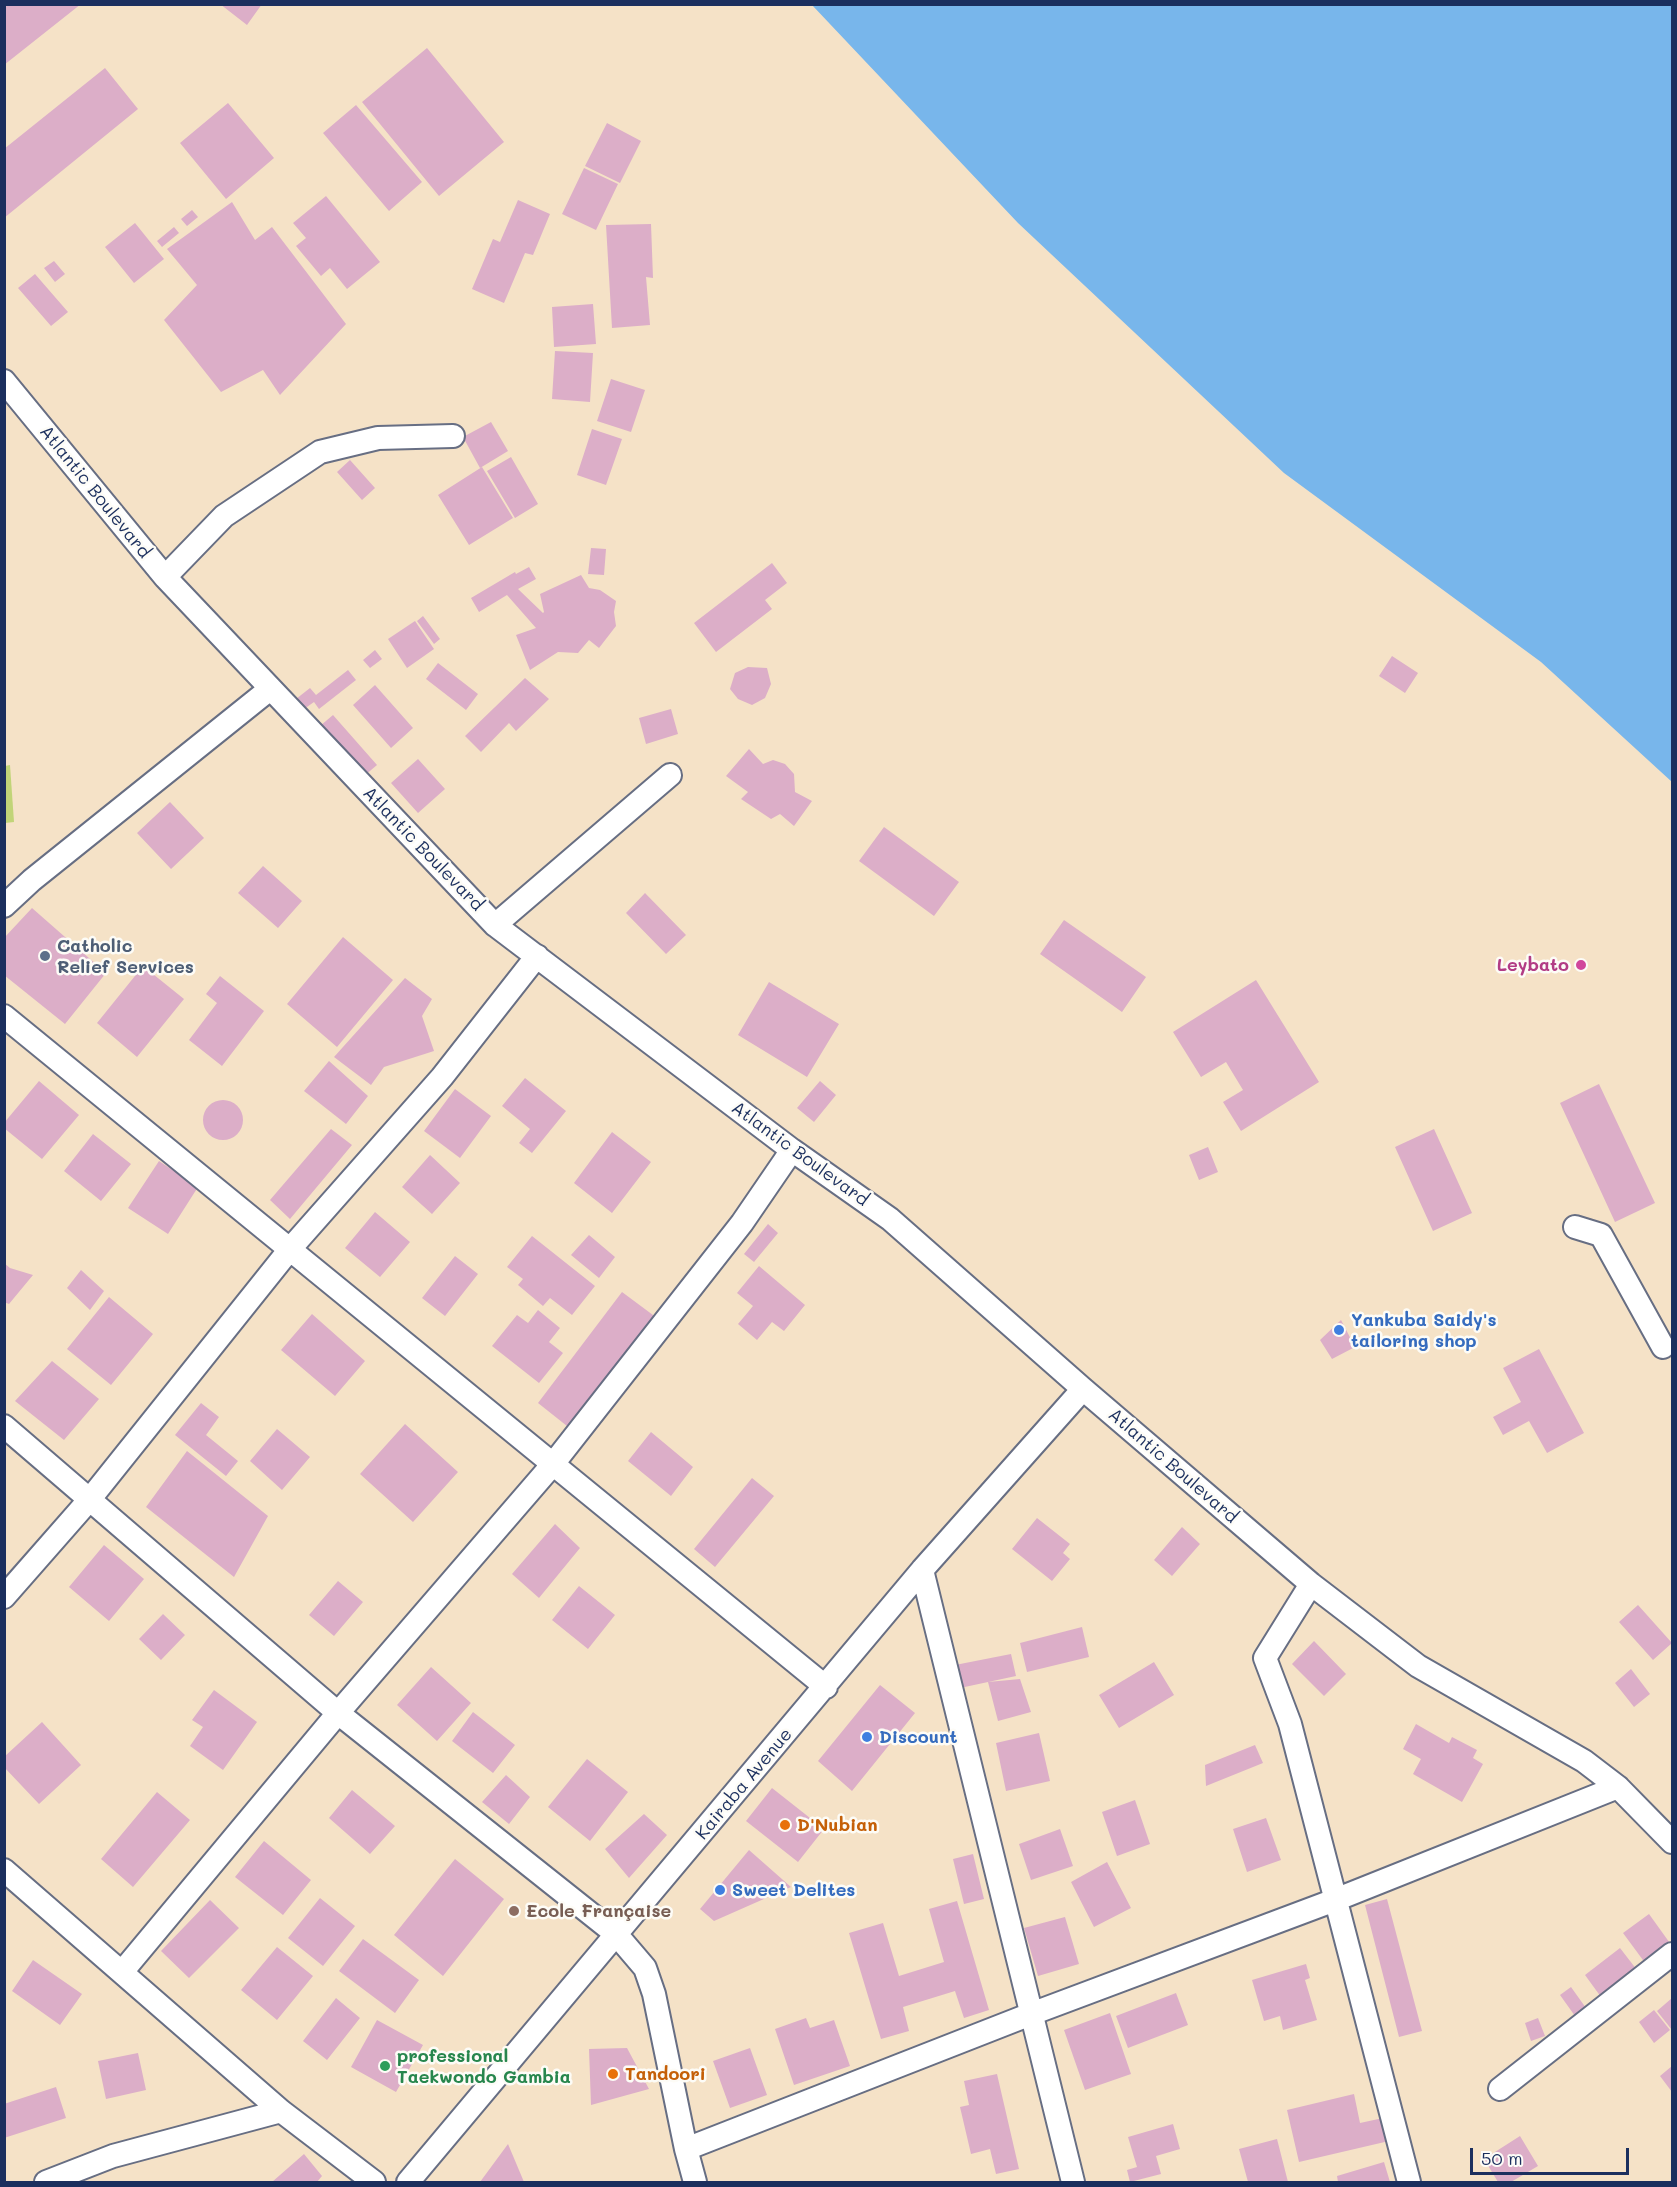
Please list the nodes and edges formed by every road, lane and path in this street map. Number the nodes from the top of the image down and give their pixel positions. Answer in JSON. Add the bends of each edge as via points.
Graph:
{"nodes":[{"id":1,"x":4,"y":381,"type":"edge"},
{"id":2,"x":453,"y":436,"type":"dead end"},
{"id":3,"x":165,"y":577,"type":"junction"},
{"id":4,"x":270,"y":689,"type":"junction"},
{"id":5,"x":670,"y":775,"type":"dead end"},
{"id":6,"x":4,"y":906,"type":"edge"},
{"id":7,"x":495,"y":925,"type":"junction"},
{"id":8,"x":537,"y":956,"type":"junction"},
{"id":9,"x":4,"y":1016,"type":"edge"},
{"id":10,"x":792,"y":1150,"type":"junction"},
{"id":11,"x":1575,"y":1227,"type":"dead end"},
{"id":12,"x":290,"y":1249,"type":"junction"},
{"id":13,"x":1663,"y":1347,"type":"dead end"},
{"id":14,"x":1083,"y":1389,"type":"junction"},
{"id":15,"x":4,"y":1426,"type":"edge"},
{"id":16,"x":553,"y":1464,"type":"junction"},
{"id":17,"x":90,"y":1499,"type":"junction"},
{"id":18,"x":922,"y":1570,"type":"junction"},
{"id":19,"x":1311,"y":1584,"type":"junction"},
{"id":20,"x":4,"y":1597,"type":"edge"},
{"id":21,"x":826,"y":1687,"type":"junction"},
{"id":22,"x":338,"y":1713,"type":"junction"},
{"id":23,"x":1618,"y":1787,"type":"junction"},
{"id":24,"x":1672,"y":1842,"type":"edge"},
{"id":25,"x":4,"y":1870,"type":"edge"},
{"id":26,"x":1335,"y":1900,"type":"junction"},
{"id":27,"x":616,"y":1934,"type":"junction"},
{"id":28,"x":1672,"y":1954,"type":"edge"},
{"id":29,"x":122,"y":1972,"type":"junction"},
{"id":30,"x":1031,"y":2014,"type":"junction"},
{"id":31,"x":1500,"y":2089,"type":"dead end"},
{"id":32,"x":281,"y":2111,"type":"junction"},
{"id":33,"x":686,"y":2149,"type":"junction"},
{"id":34,"x":46,"y":2182,"type":"edge"},
{"id":35,"x":374,"y":2182,"type":"edge"},
{"id":36,"x":408,"y":2182,"type":"edge"},
{"id":37,"x":695,"y":2182,"type":"edge"},
{"id":38,"x":1073,"y":2182,"type":"edge"},
{"id":39,"x":1409,"y":2182,"type":"edge"}],
"edges":[{"from":1,"to":3,"type":"street","name":"Atlantic Boulevard"},
{"from":2,"to":3,"type":"street","via":[[378,438],[320,452],[224,516]]},
{"from":3,"to":4,"type":"street","name":"Atlantic Boulevard"},
{"from":4,"to":6,"type":"street","via":[[32,879]]},
{"from":4,"to":7,"type":"street","name":"Atlantic Boulevard"},
{"from":5,"to":7,"type":"street"},
{"from":7,"to":8,"type":"street","name":"Atlantic Boulevard"},
{"from":8,"to":10,"type":"street","name":"Atlantic Boulevard"},
{"from":8,"to":12,"type":"street","via":[[442,1077]]},
{"from":9,"to":12,"type":"street"},
{"from":10,"to":14,"type":"street","name":"Atlantic Boulevard","via":[[890,1219]]},
{"from":10,"to":16,"type":"street","via":[[742,1223]]},
{"from":11,"to":13,"type":"street","via":[[1600,1234]]},
{"from":12,"to":16,"type":"street"},
{"from":12,"to":17,"type":"street"},
{"from":14,"to":18,"type":"street","name":"Kairaba Avenue"},
{"from":14,"to":19,"type":"street","name":"Atlantic Boulevard"},
{"from":15,"to":17,"type":"street"},
{"from":16,"to":21,"type":"street"},
{"from":16,"to":22,"type":"street"},
{"from":17,"to":20,"type":"street"},
{"from":17,"to":22,"type":"street"},
{"from":18,"to":21,"type":"street","name":"Kairaba Avenue"},
{"from":18,"to":30,"type":"street"},
{"from":19,"to":23,"type":"street","name":"Atlantic Boulevard","via":[[1418,1666],[1561,1746]]},
{"from":19,"to":26,"type":"street","via":[[1265,1658],[1290,1724]]},
{"from":21,"to":27,"type":"street","name":"Kairaba Avenue"},
{"from":22,"to":27,"type":"street"},
{"from":22,"to":29,"type":"street"},
{"from":23,"to":24,"type":"street","name":"Atlantic Boulevard"},
{"from":23,"to":26,"type":"street"},
{"from":25,"to":29,"type":"street"},
{"from":26,"to":30,"type":"street"},
{"from":26,"to":39,"type":"street"},
{"from":27,"to":33,"type":"street","via":[[645,1968],[654,1994]]},
{"from":27,"to":36,"type":"street","name":"Kairaba Avenue"},
{"from":28,"to":31,"type":"street"},
{"from":29,"to":32,"type":"street"},
{"from":30,"to":33,"type":"street"},
{"from":30,"to":38,"type":"street"},
{"from":32,"to":34,"type":"street","via":[[113,2156]]},
{"from":32,"to":35,"type":"street"},
{"from":33,"to":37,"type":"street"}]}
